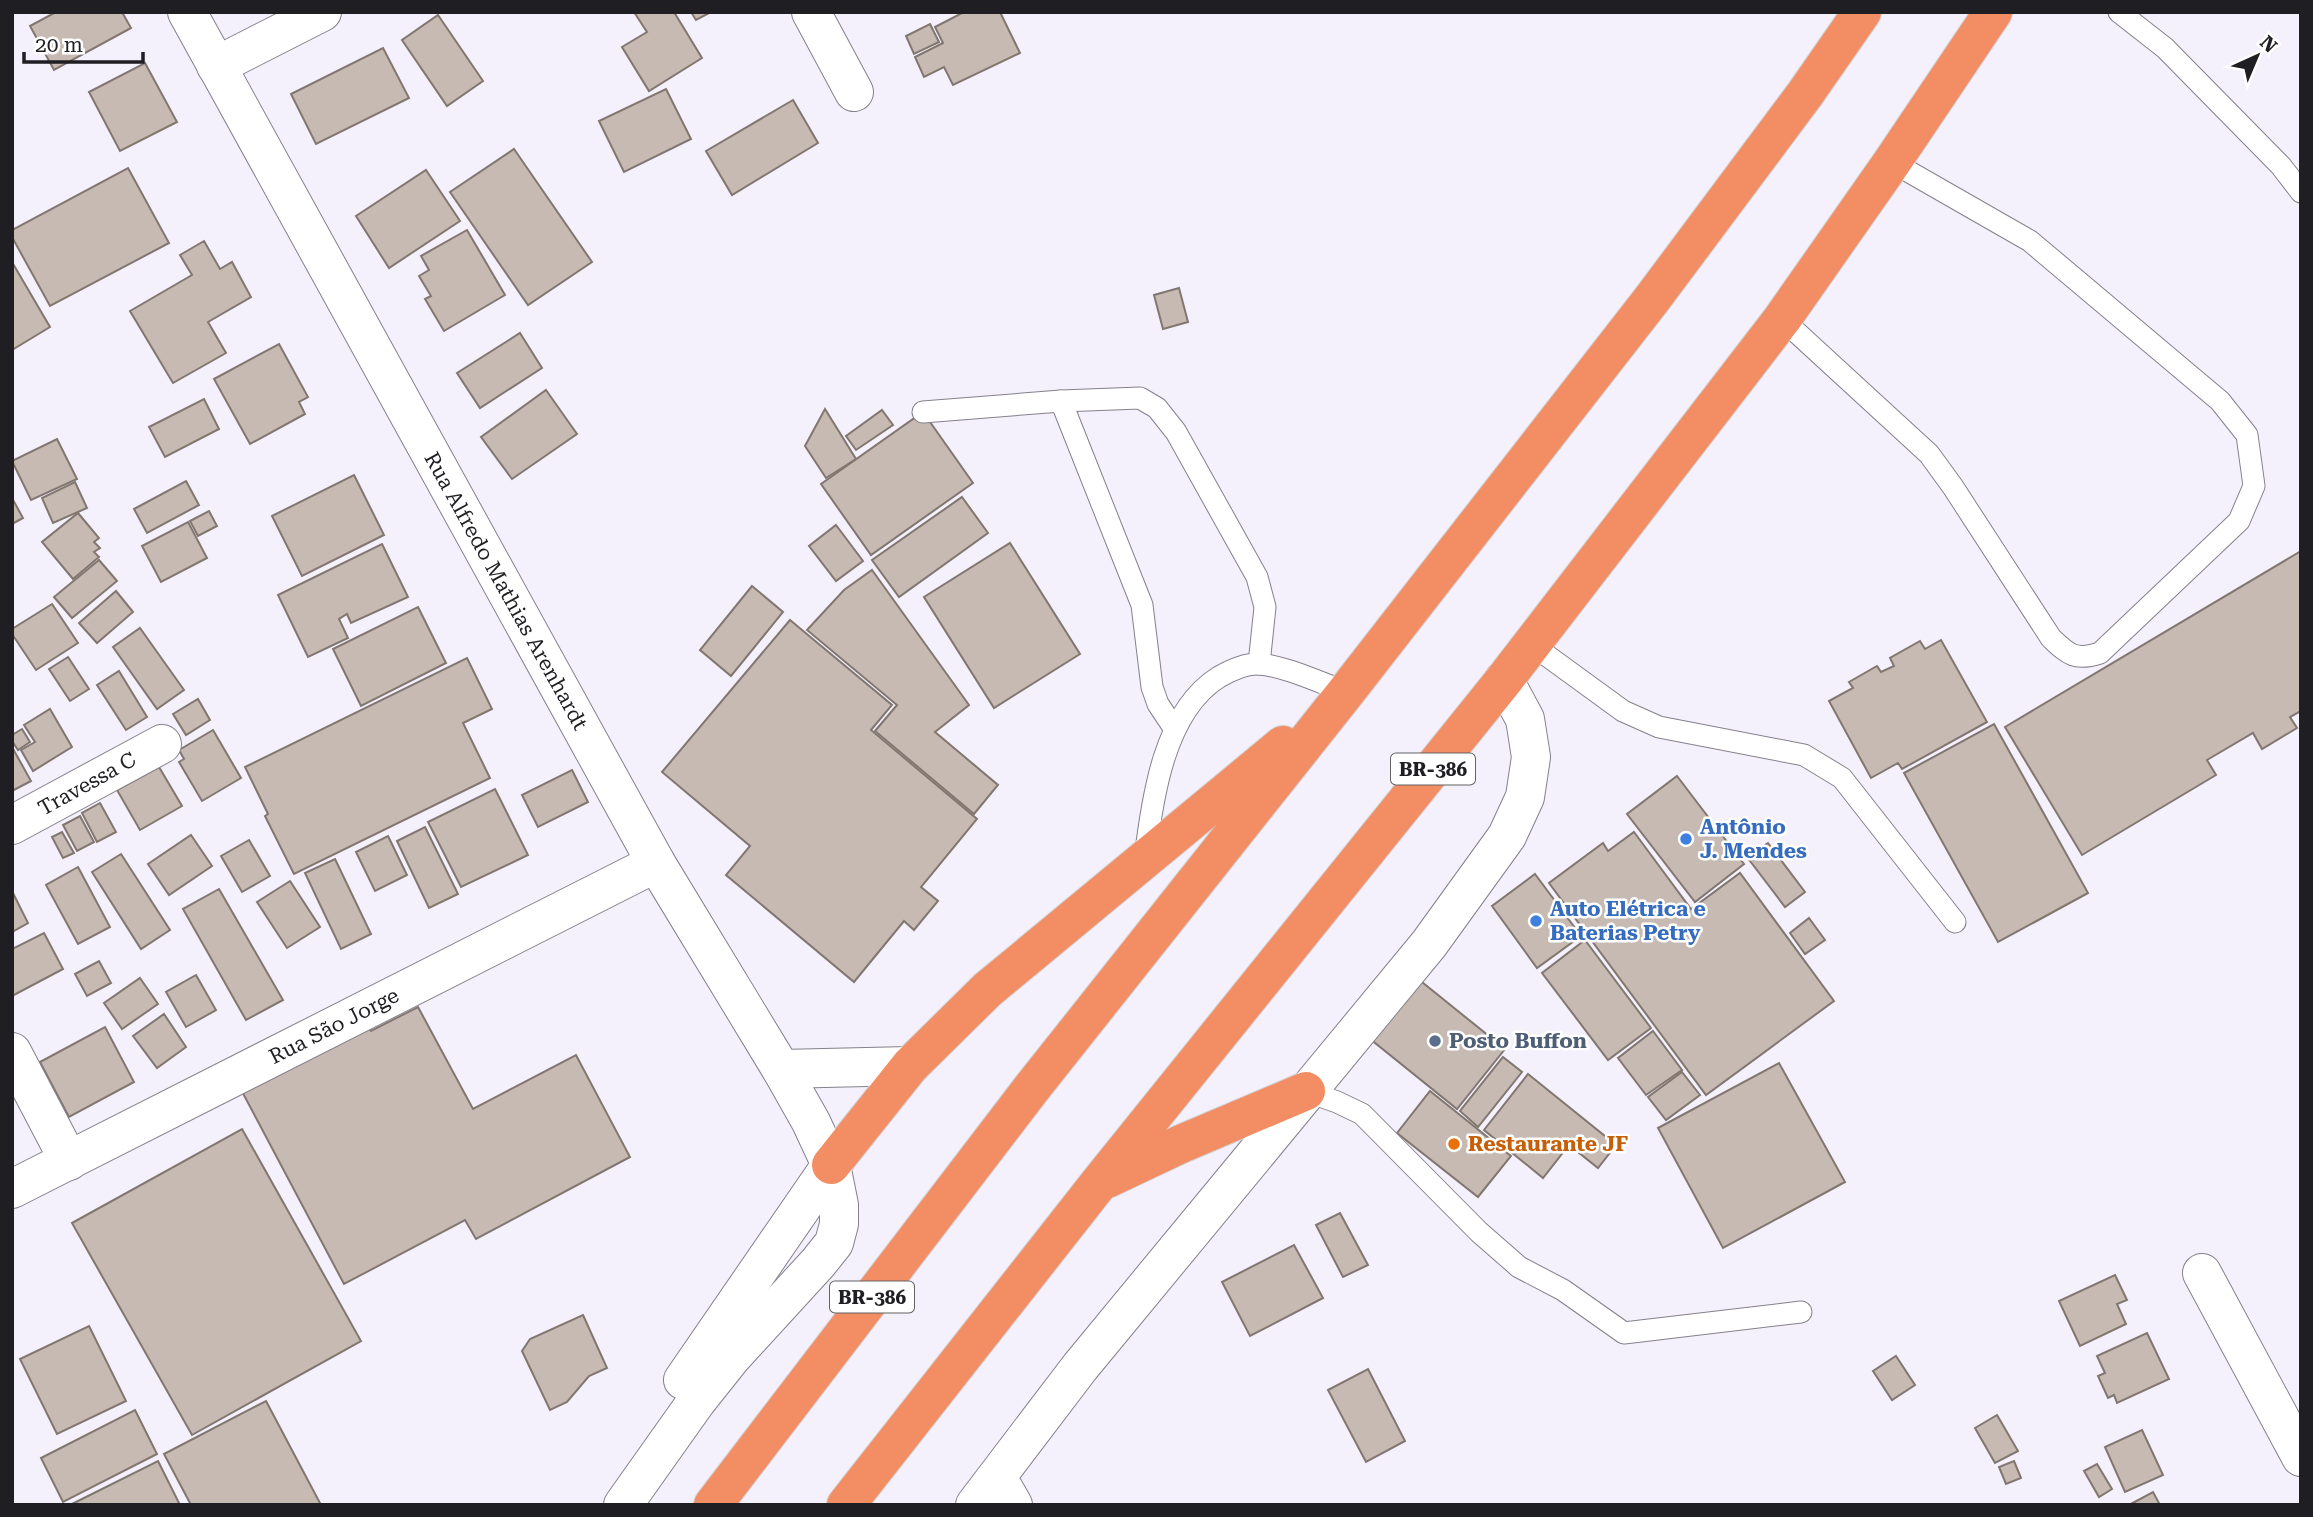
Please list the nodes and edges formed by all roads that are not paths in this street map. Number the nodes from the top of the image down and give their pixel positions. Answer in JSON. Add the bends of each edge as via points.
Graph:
{"nodes":[{"id":1,"x":187,"y":12,"type":"edge"},
{"id":2,"x":322,"y":12,"type":"edge"},
{"id":3,"x":811,"y":12,"type":"edge"},
{"id":4,"x":1862,"y":12,"type":"edge"},
{"id":5,"x":1993,"y":12,"type":"edge"},
{"id":6,"x":2119,"y":12,"type":"edge"},
{"id":7,"x":216,"y":66,"type":"junction"},
{"id":8,"x":853,"y":92,"type":"dead end"},
{"id":9,"x":1892,"y":162,"type":"junction"},
{"id":10,"x":2301,"y":191,"type":"edge"},
{"id":11,"x":1782,"y":318,"type":"junction"},
{"id":12,"x":1061,"y":401,"type":"junction"},
{"id":13,"x":923,"y":412,"type":"dead end"},
{"id":14,"x":1531,"y":644,"type":"junction"},
{"id":15,"x":1259,"y":664,"type":"junction"},
{"id":16,"x":1504,"y":680,"type":"junction"},
{"id":17,"x":1346,"y":692,"type":"junction"},
{"id":18,"x":1174,"y":728,"type":"junction"},
{"id":19,"x":162,"y":744,"type":"dead end"},
{"id":20,"x":12,"y":825,"type":"edge"},
{"id":21,"x":1144,"y":861,"type":"junction"},
{"id":22,"x":656,"y":863,"type":"junction"},
{"id":23,"x":1955,"y":922,"type":"dead end"},
{"id":24,"x":12,"y":1052,"type":"edge"},
{"id":25,"x":910,"y":1066,"type":"junction"},
{"id":26,"x":781,"y":1069,"type":"junction"},
{"id":27,"x":1306,"y":1091,"type":"junction"},
{"id":28,"x":69,"y":1161,"type":"junction"},
{"id":29,"x":831,"y":1166,"type":"junction"},
{"id":30,"x":1099,"y":1183,"type":"junction"},
{"id":31,"x":12,"y":1189,"type":"edge"},
{"id":32,"x":2202,"y":1273,"type":"dead end"},
{"id":33,"x":1801,"y":1312,"type":"dead end"},
{"id":34,"x":2301,"y":1457,"type":"edge"},
{"id":35,"x":995,"y":1496,"type":"edge"},
{"id":36,"x":596,"y":1505,"type":"edge"},
{"id":37,"x":622,"y":1505,"type":"edge"},
{"id":38,"x":713,"y":1505,"type":"edge"},
{"id":39,"x":846,"y":1505,"type":"edge"}],
"edges":[{"from":1,"to":7,"type":"street","name":"Rua Alfredo Mathias Arenhardt"},
{"from":2,"to":7,"type":"street"},
{"from":3,"to":8,"type":"street"},
{"from":4,"to":17,"type":"highway","number":"BR-386","via":[[1652,299]]},
{"from":5,"to":9,"type":"highway","number":"BR-386"},
{"from":6,"to":10,"type":"lane","via":[[2165,48]]},
{"from":7,"to":22,"type":"street","name":"Rua Alfredo Mathias Arenhardt"},
{"from":9,"to":11,"type":"highway","number":"BR-386"},
{"from":9,"to":11,"type":"lane","via":[[2029,241],[2220,401],[2247,435],[2254,486],[2239,521],[2100,653],[2084,658],[2068,654],[2051,638],[1929,454]]},
{"from":11,"to":14,"type":"highway","number":"BR-386"},
{"from":12,"to":13,"type":"lane"},
{"from":12,"to":15,"type":"lane","via":[[1140,398],[1157,408],[1176,432],[1257,577],[1265,607]]},
{"from":12,"to":18,"type":"lane","via":[[1142,605],[1152,687]]},
{"from":14,"to":16,"type":"highway","number":"BR-386"},
{"from":14,"to":23,"type":"lane","via":[[1623,711],[1659,727],[1804,755],[1842,778]]},
{"from":15,"to":17,"type":"lane"},
{"from":15,"to":18,"type":"lane","via":[[1233,669],[1206,685]]},
{"from":16,"to":27,"type":"street","via":[[1525,719],[1531,757],[1525,797],[1507,836],[1429,944]]},
{"from":16,"to":30,"type":"highway","number":"BR-386"},
{"from":17,"to":21,"type":"highway"},
{"from":17,"to":38,"type":"highway","number":"BR-386","via":[[1031,1089]]},
{"from":18,"to":21,"type":"lane","via":[[1151,806]]},
{"from":19,"to":20,"type":"street","name":"Travessa C"},
{"from":21,"to":25,"type":"highway","via":[[987,990]]},
{"from":22,"to":26,"type":"street","name":"Rua Alfredo Mathias Arenhardt"},
{"from":22,"to":28,"type":"street","name":"Rua São Jorge"},
{"from":24,"to":28,"type":"street"},
{"from":25,"to":26,"type":"street"},
{"from":25,"to":29,"type":"highway"},
{"from":26,"to":29,"type":"street","name":"Rua Alfredo Mathias Arenhardt"},
{"from":27,"to":30,"type":"highway"},
{"from":27,"to":33,"type":"lane","via":[[1362,1115],[1519,1267],[1563,1290],[1624,1332]]},
{"from":27,"to":35,"type":"street","via":[[1080,1367]]},
{"from":28,"to":31,"type":"street","name":"Rua São Jorge"},
{"from":29,"to":36,"type":"street"},
{"from":29,"to":37,"type":"street","name":"Rua Alfredo Mathias Arenhardt","via":[[839,1205],[834,1243],[731,1357]]},
{"from":30,"to":39,"type":"highway","number":"BR-386"},
{"from":32,"to":34,"type":"street"}]}
